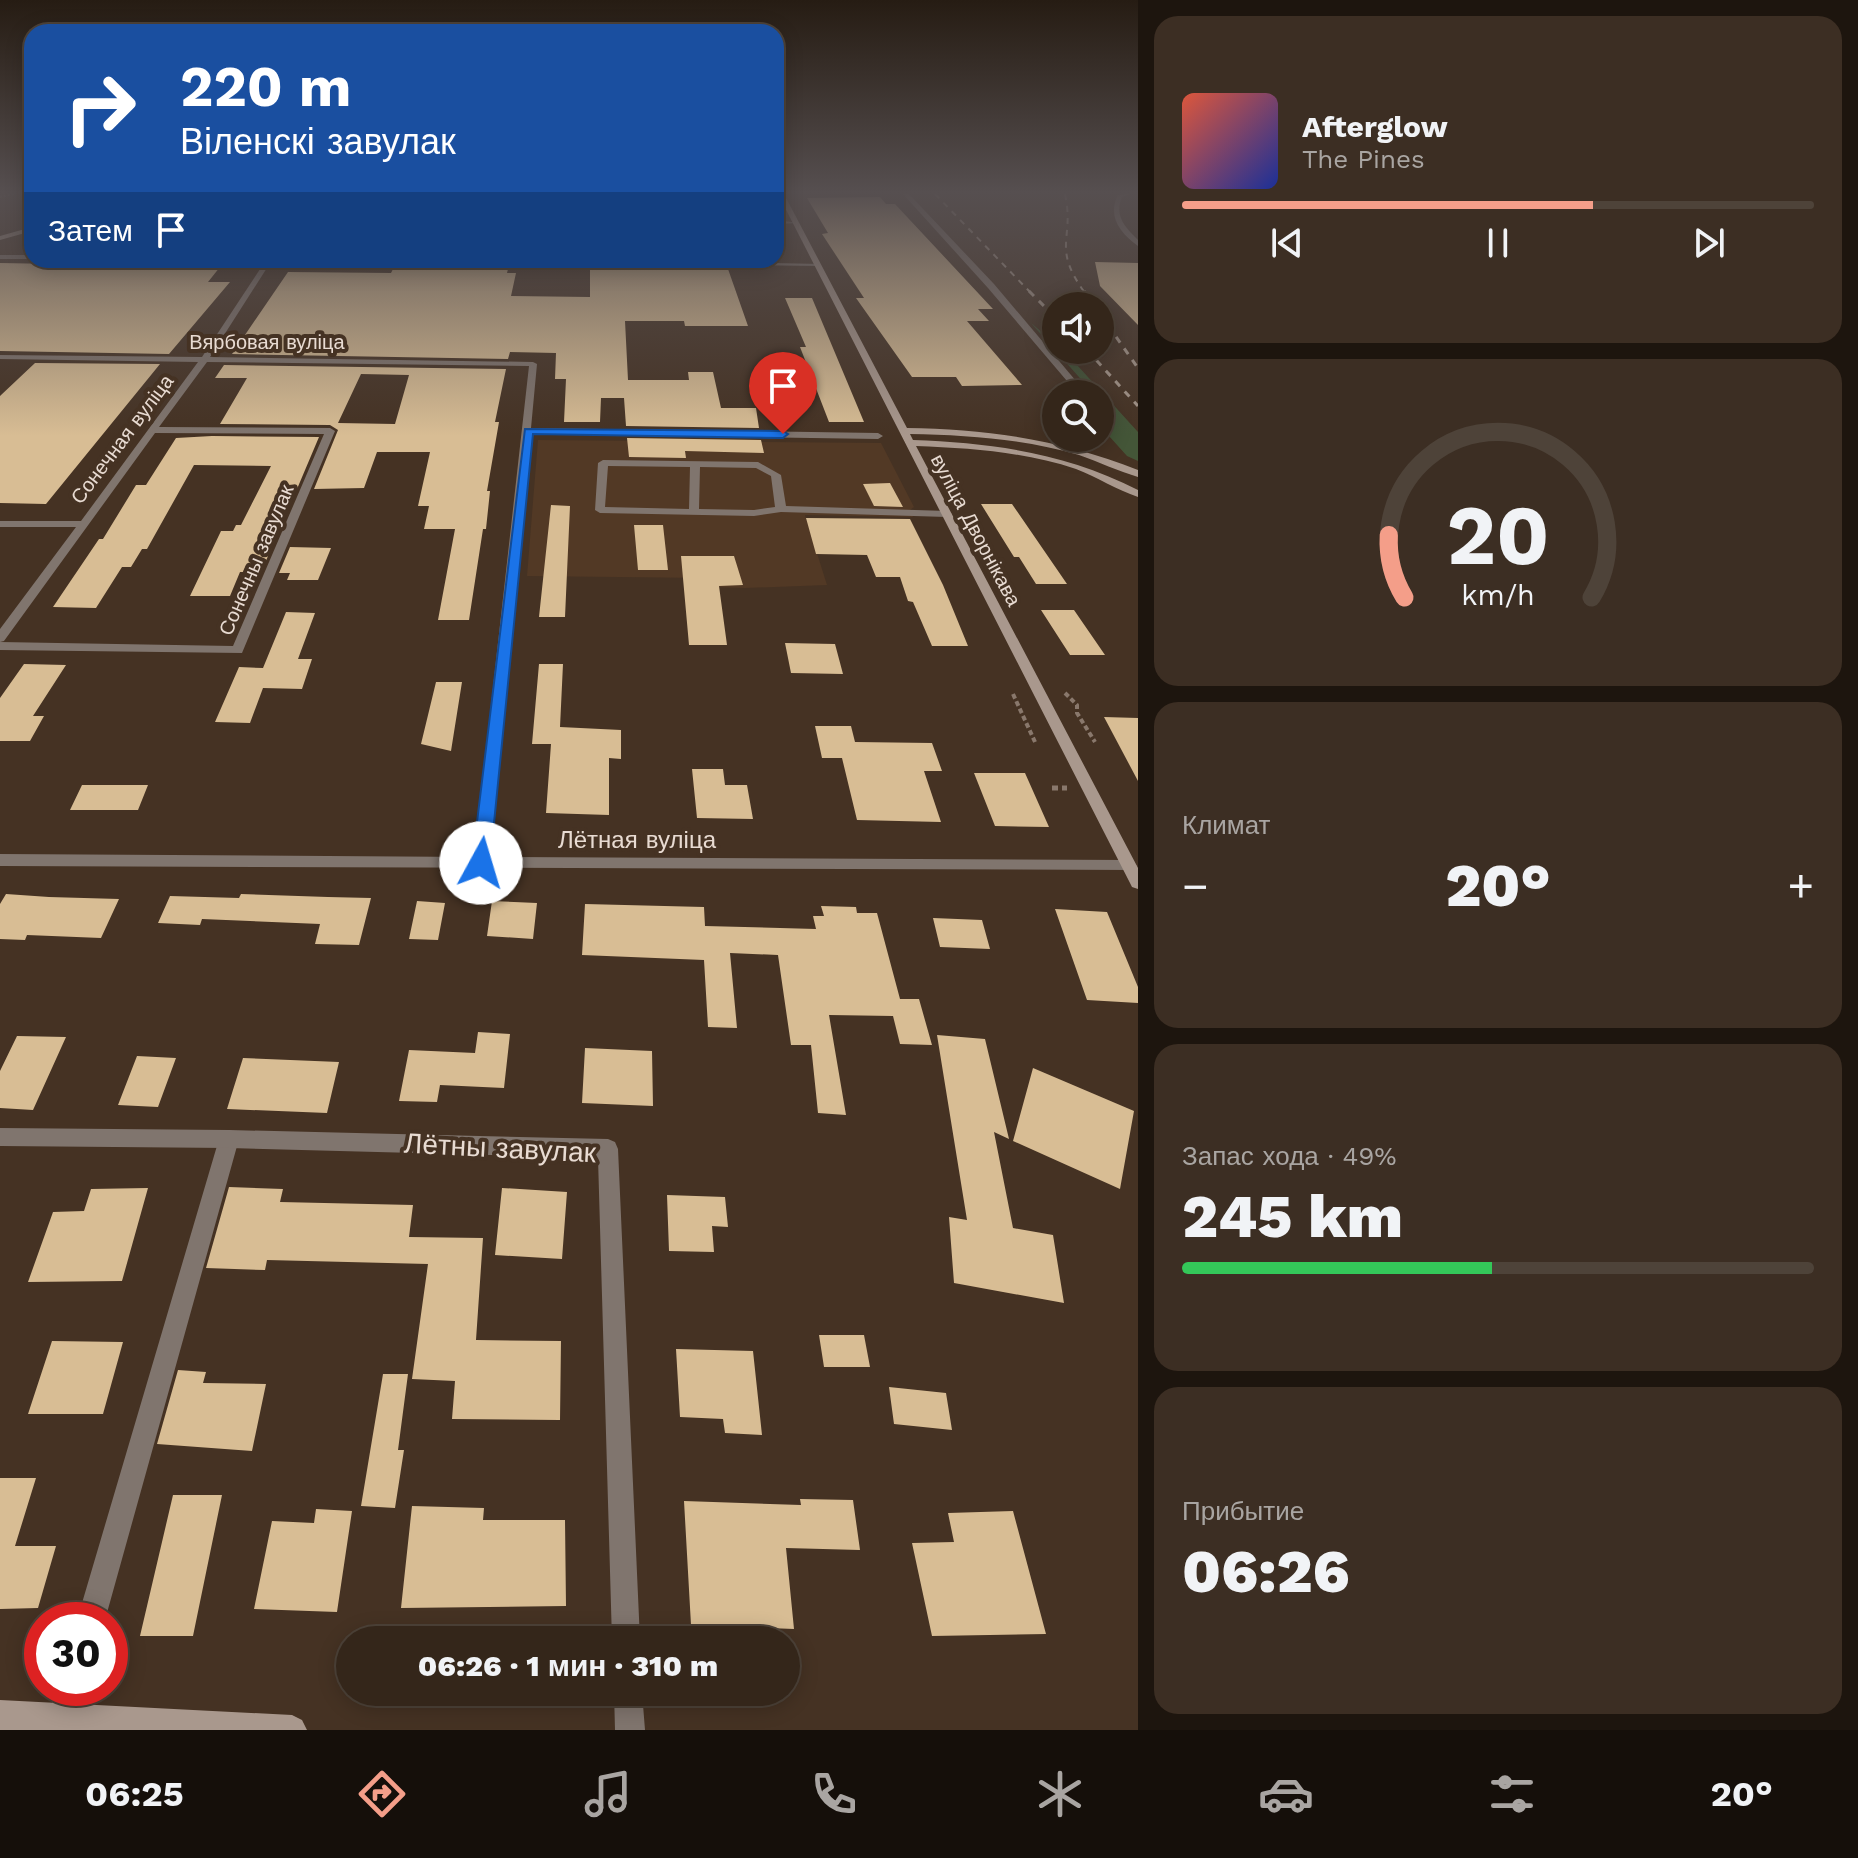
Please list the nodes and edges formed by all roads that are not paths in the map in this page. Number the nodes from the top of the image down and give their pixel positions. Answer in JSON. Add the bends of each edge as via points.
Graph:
{"nodes":[{"id":1,"x":259,"y":275,"type":"edge"},
{"id":2,"x":823,"y":275,"type":"edge"},
{"id":3,"x":981,"y":275,"type":"edge"},
{"id":4,"x":0,"y":357,"type":"edge"},
{"id":5,"x":204,"y":360,"type":"junction"},
{"id":6,"x":1071,"y":380,"type":"edge"},
{"id":7,"x":151,"y":430,"type":"junction"},
{"id":8,"x":528,"y":431,"type":"junction"},
{"id":9,"x":903,"y":431,"type":"junction"},
{"id":10,"x":878,"y":436,"type":"dead end"},
{"id":11,"x":910,"y":443,"type":"junction"},
{"id":12,"x":695,"y":464,"type":"junction"},
{"id":13,"x":1138,"y":474,"type":"edge"},
{"id":14,"x":1138,"y":494,"type":"edge"},
{"id":15,"x":781,"y":509,"type":"junction"},
{"id":16,"x":694,"y":512,"type":"junction"},
{"id":17,"x":947,"y":514,"type":"junction"},
{"id":18,"x":0,"y":524,"type":"edge"},
{"id":19,"x":81,"y":524,"type":"junction"},
{"id":20,"x":0,"y":638,"type":"edge"},
{"id":21,"x":0,"y":646,"type":"edge"},
{"id":22,"x":0,"y":860,"type":"edge"},
{"id":23,"x":481,"y":863,"type":"junction"},
{"id":24,"x":1129,"y":866,"type":"junction"},
{"id":25,"x":1138,"y":883,"type":"edge"},
{"id":26,"x":0,"y":1137,"type":"edge"},
{"id":27,"x":229,"y":1139,"type":"junction"},
{"id":28,"x":96,"y":1602,"type":"edge"},
{"id":29,"x":625,"y":1626,"type":"edge"},
{"id":30,"x":66,"y":1706,"type":"edge"},
{"id":31,"x":629,"y":1706,"type":"edge"},
{"id":32,"x":0,"y":1715,"type":"edge"},
{"id":33,"x":62,"y":1718,"type":"junction"},
{"id":34,"x":292,"y":1730,"type":"edge"},
{"id":35,"x":630,"y":1730,"type":"edge"}],
"edges":[{"from":1,"to":5,"type":"street","name":"Сонечная вуліца"},
{"from":2,"to":9,"type":"main road","name":"вуліца Дворнікава"},
{"from":3,"to":6,"type":"street"},
{"from":4,"to":5,"type":"street","name":"Вярбовая вуліца"},
{"from":5,"to":7,"type":"street","name":"Сонечная вуліца"},
{"from":5,"to":8,"type":"street","name":"Вярбовая вуліца","via":[[533,364]]},
{"from":7,"to":19,"type":"street","name":"Сонечная вуліца"},
{"from":7,"to":21,"type":"street","name":"Сонечны завулак","via":[[330,431],[238,650]]},
{"from":8,"to":10,"type":"street"},
{"from":8,"to":23,"type":"street"},
{"from":9,"to":11,"type":"main road","name":"вуліца Дворнікава"},
{"from":9,"to":13,"type":"main road","via":[[984,432],[1052,443]]},
{"from":11,"to":14,"type":"main road","via":[[992,446],[1054,457]]},
{"from":11,"to":17,"type":"main road","name":"вуліца Дворнікава"},
{"from":12,"to":15,"type":"street","via":[[769,469],[776,475]]},
{"from":12,"to":16,"type":"street"},
{"from":12,"to":16,"type":"street","via":[[603,463],[600,510]]},
{"from":15,"to":16,"type":"street"},
{"from":15,"to":17,"type":"street"},
{"from":17,"to":24,"type":"main road","name":"вуліца Дворнікава"},
{"from":18,"to":19,"type":"street"},
{"from":19,"to":20,"type":"street","name":"Сонечная вуліца"},
{"from":22,"to":23,"type":"street","name":"Лётная вуліца"},
{"from":23,"to":24,"type":"street","name":"Лётная вуліца"},
{"from":24,"to":25,"type":"main road","name":"вуліца Дворнікава"},
{"from":26,"to":27,"type":"street","name":"Лётны завулак"},
{"from":27,"to":28,"type":"street"},
{"from":27,"to":29,"type":"street","name":"Лётны завулак","via":[[608,1149]]},
{"from":30,"to":33,"type":"street"},
{"from":31,"to":35,"type":"street"},
{"from":32,"to":33,"type":"main road"},
{"from":33,"to":34,"type":"main road"}]}
